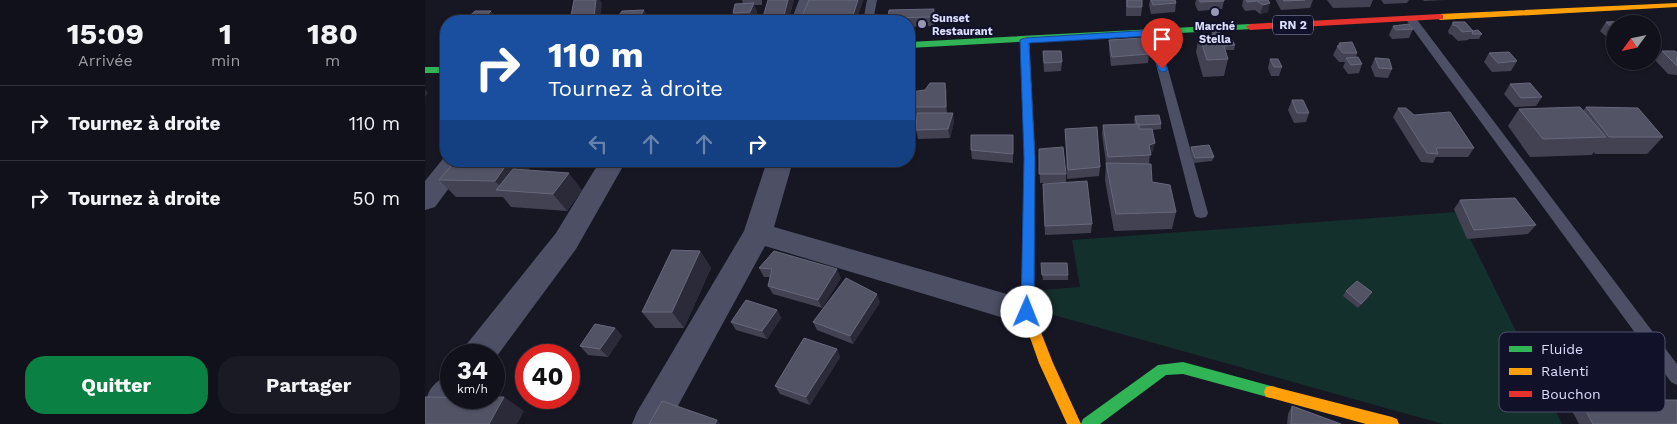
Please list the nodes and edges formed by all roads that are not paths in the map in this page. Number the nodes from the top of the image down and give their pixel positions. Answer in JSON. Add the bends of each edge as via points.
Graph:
{"nodes":[{"id":1,"x":804,"y":0,"type":"edge"},
{"id":2,"x":872,"y":0,"type":"edge"},
{"id":3,"x":1677,"y":5,"type":"edge"},
{"id":4,"x":798,"y":15,"type":"edge"},
{"id":5,"x":869,"y":15,"type":"edge"},
{"id":6,"x":1411,"y":19,"type":"junction"},
{"id":7,"x":1153,"y":33,"type":"junction"},
{"id":8,"x":1025,"y":40,"type":"junction"},
{"id":9,"x":915,"y":45,"type":"edge"},
{"id":10,"x":425,"y":70,"type":"edge"},
{"id":11,"x":440,"y":70,"type":"edge"},
{"id":12,"x":451,"y":167,"type":"edge"},
{"id":13,"x":609,"y":167,"type":"edge"},
{"id":14,"x":778,"y":167,"type":"edge"},
{"id":15,"x":425,"y":200,"type":"edge"},
{"id":16,"x":1201,"y":213,"type":"dead end"},
{"id":17,"x":758,"y":233,"type":"junction"},
{"id":18,"x":1027,"y":312,"type":"junction"},
{"id":19,"x":1644,"y":332,"type":"edge"},
{"id":20,"x":486,"y":344,"type":"edge"},
{"id":21,"x":1665,"y":361,"type":"edge"},
{"id":22,"x":1677,"y":377,"type":"edge"},
{"id":23,"x":440,"y":404,"type":"edge"},
{"id":24,"x":425,"y":424,"type":"edge"},
{"id":25,"x":649,"y":424,"type":"edge"},
{"id":26,"x":1074,"y":424,"type":"edge"},
{"id":27,"x":1088,"y":424,"type":"edge"},
{"id":28,"x":1392,"y":424,"type":"edge"}],
"edges":[{"from":1,"to":4,"type":"lane"},
{"from":2,"to":5,"type":"lane"},
{"from":3,"to":6,"type":"main road","number":"RN 2"},
{"from":6,"to":7,"type":"main road","number":"RN 2"},
{"from":6,"to":19,"type":"lane"},
{"from":7,"to":8,"type":"main road","number":"RN 2"},
{"from":7,"to":16,"type":"lane"},
{"from":8,"to":9,"type":"main road","number":"RN 2"},
{"from":8,"to":18,"type":"main road","via":[[1030,158]]},
{"from":10,"to":11,"type":"main road"},
{"from":12,"to":15,"type":"street"},
{"from":13,"to":20,"type":"street","via":[[566,240]]},
{"from":14,"to":17,"type":"street"},
{"from":17,"to":18,"type":"street"},
{"from":17,"to":25,"type":"street"},
{"from":18,"to":26,"type":"main road"},
{"from":21,"to":22,"type":"lane"},
{"from":23,"to":24,"type":"street"},
{"from":27,"to":28,"type":"main road","via":[[1163,369],[1183,368]]}]}
